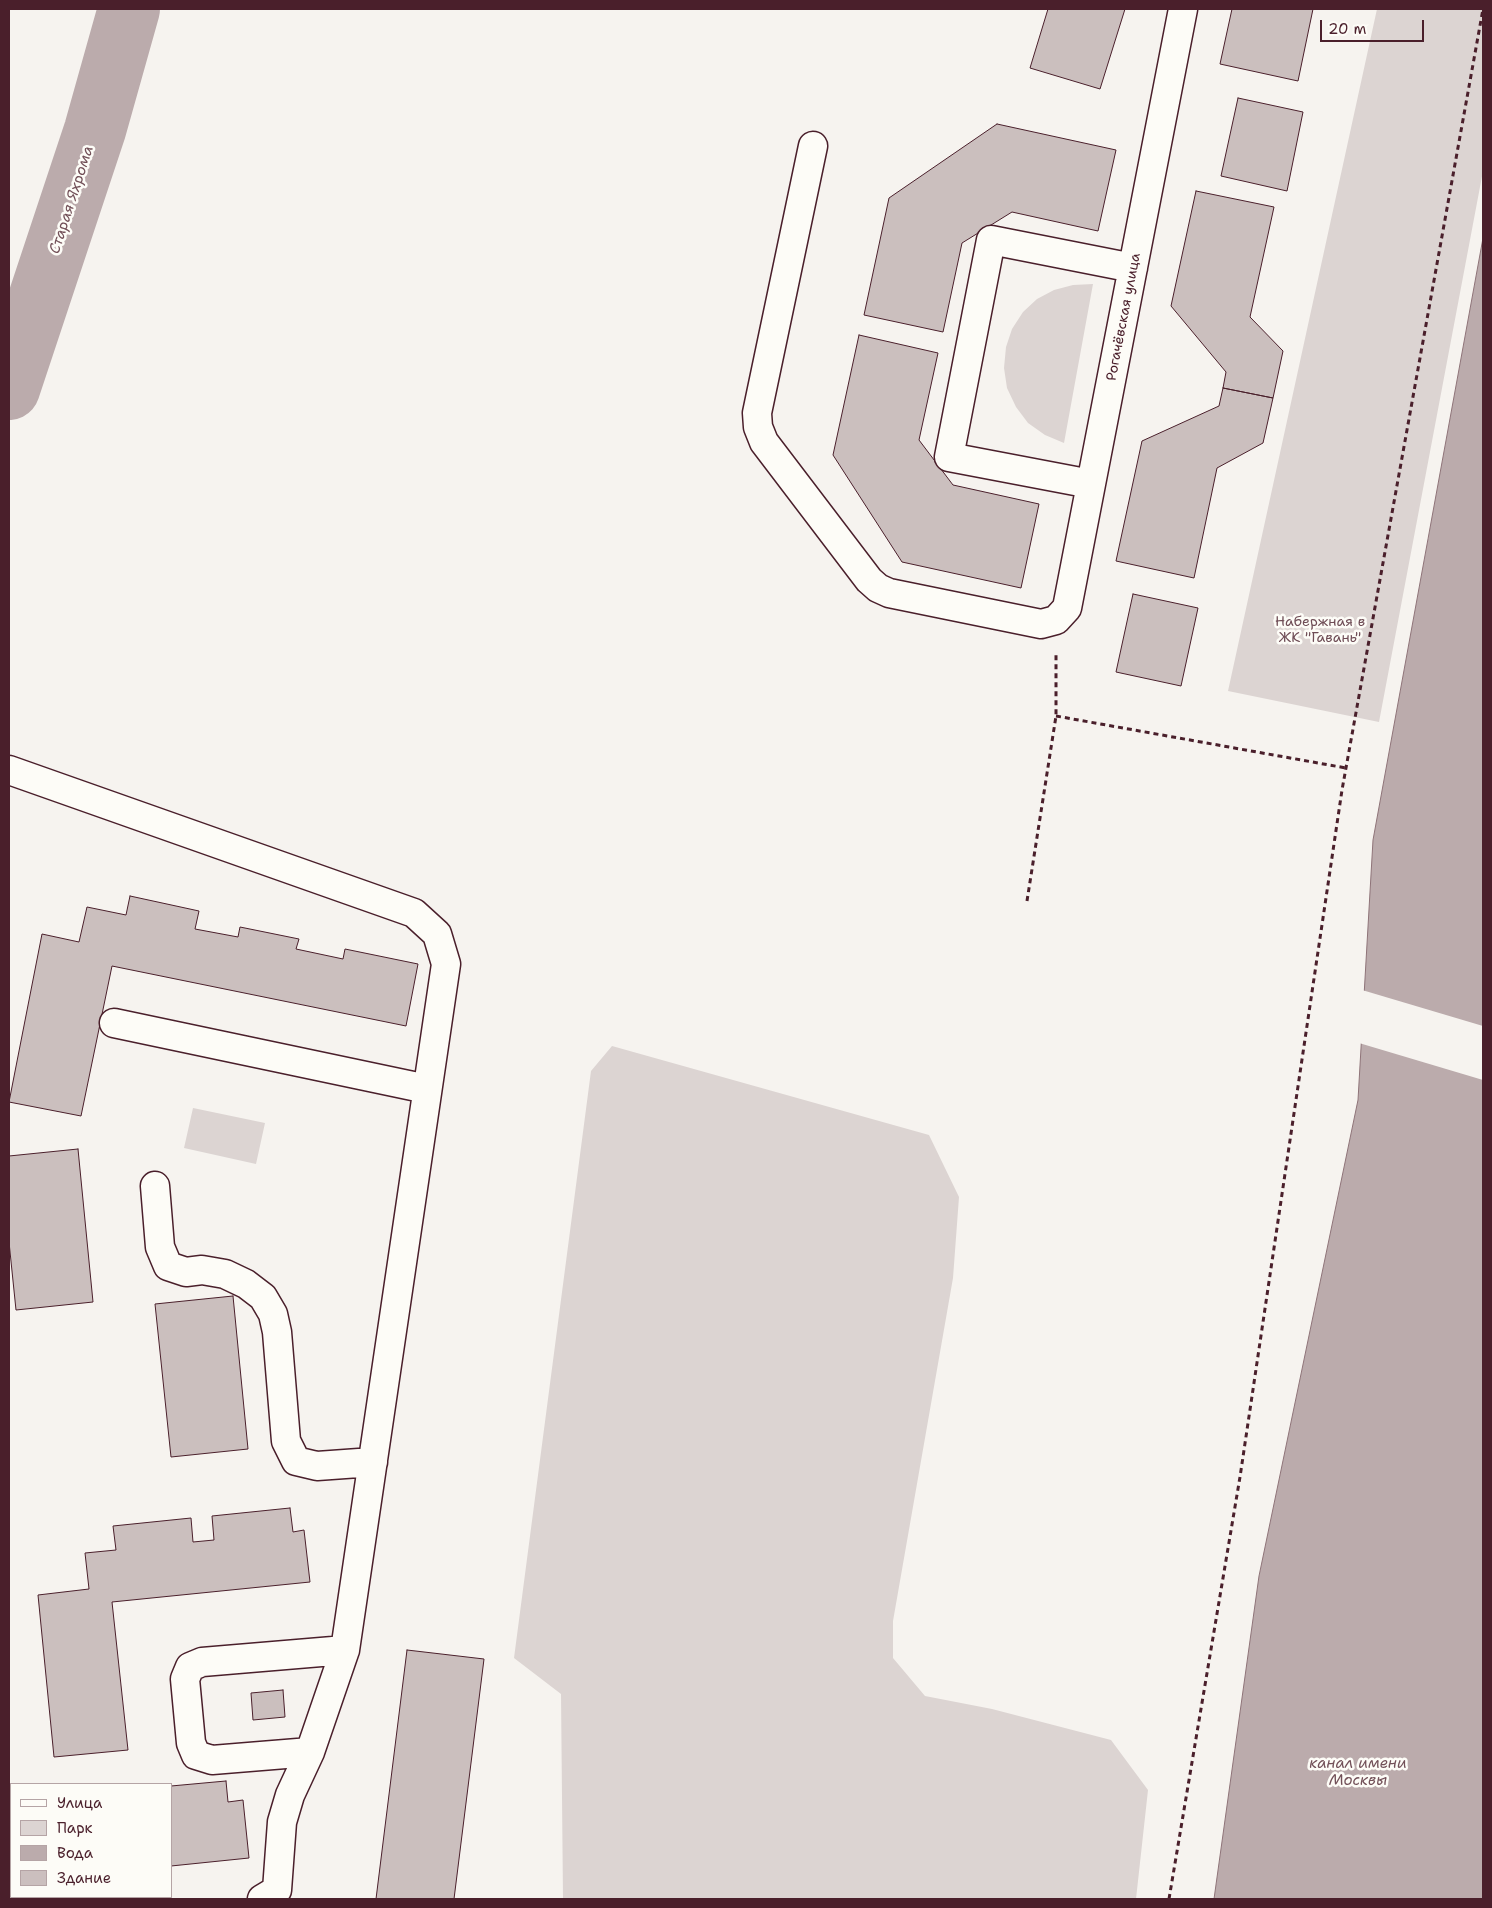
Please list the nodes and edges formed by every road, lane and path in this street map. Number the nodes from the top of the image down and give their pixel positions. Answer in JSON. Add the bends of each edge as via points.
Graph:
{"nodes":[{"id":1,"x":1183,"y":9,"type":"edge"},
{"id":2,"x":1483,"y":9,"type":"edge"},
{"id":3,"x":814,"y":146,"type":"dead end"},
{"id":4,"x":1133,"y":268,"type":"junction"},
{"id":5,"x":1091,"y":484,"type":"junction"},
{"id":6,"x":1056,"y":620,"type":"junction"},
{"id":7,"x":1056,"y":716,"type":"junction"},
{"id":8,"x":1346,"y":768,"type":"junction"},
{"id":9,"x":9,"y":770,"type":"edge"},
{"id":10,"x":1027,"y":901,"type":"dead end"},
{"id":11,"x":114,"y":1023,"type":"dead end"},
{"id":12,"x":427,"y":1089,"type":"junction"},
{"id":13,"x":155,"y":1186,"type":"dead end"},
{"id":14,"x":373,"y":1462,"type":"junction"},
{"id":15,"x":345,"y":1650,"type":"junction"},
{"id":16,"x":310,"y":1752,"type":"junction"},
{"id":17,"x":262,"y":1899,"type":"edge"},
{"id":18,"x":1169,"y":1899,"type":"edge"}],
"edges":[{"from":1,"to":4,"type":"street","name":"Рогачёвская улица"},
{"from":2,"to":8,"type":"path"},
{"from":3,"to":6,"type":"street","via":[[757,413],[764,442],[878,588],[889,593],[1041,624]]},
{"from":4,"to":5,"type":"street","name":"Рогачёвская улица"},
{"from":4,"to":5,"type":"street","via":[[991,240],[949,456]]},
{"from":5,"to":6,"type":"street","name":"Рогачёвская улица","via":[[1067,608]]},
{"from":6,"to":7,"type":"path"},
{"from":7,"to":8,"type":"path"},
{"from":7,"to":10,"type":"path"},
{"from":8,"to":18,"type":"path","via":[[1240,1477]]},
{"from":9,"to":12,"type":"street","via":[[414,913],[437,934],[446,964]]},
{"from":11,"to":12,"type":"street"},
{"from":12,"to":14,"type":"street"},
{"from":13,"to":14,"type":"street","via":[[160,1247],[168,1266],[186,1272],[202,1270],[225,1274],[263,1297],[273,1314],[286,1441],[296,1461],[317,1466]]},
{"from":14,"to":15,"type":"street"},
{"from":15,"to":16,"type":"street"},
{"from":15,"to":16,"type":"street","via":[[202,1662],[190,1667],[185,1679],[190,1743],[196,1756],[212,1760]]},
{"from":16,"to":17,"type":"street","via":[[290,1795],[282,1822],[277,1890]]}]}
